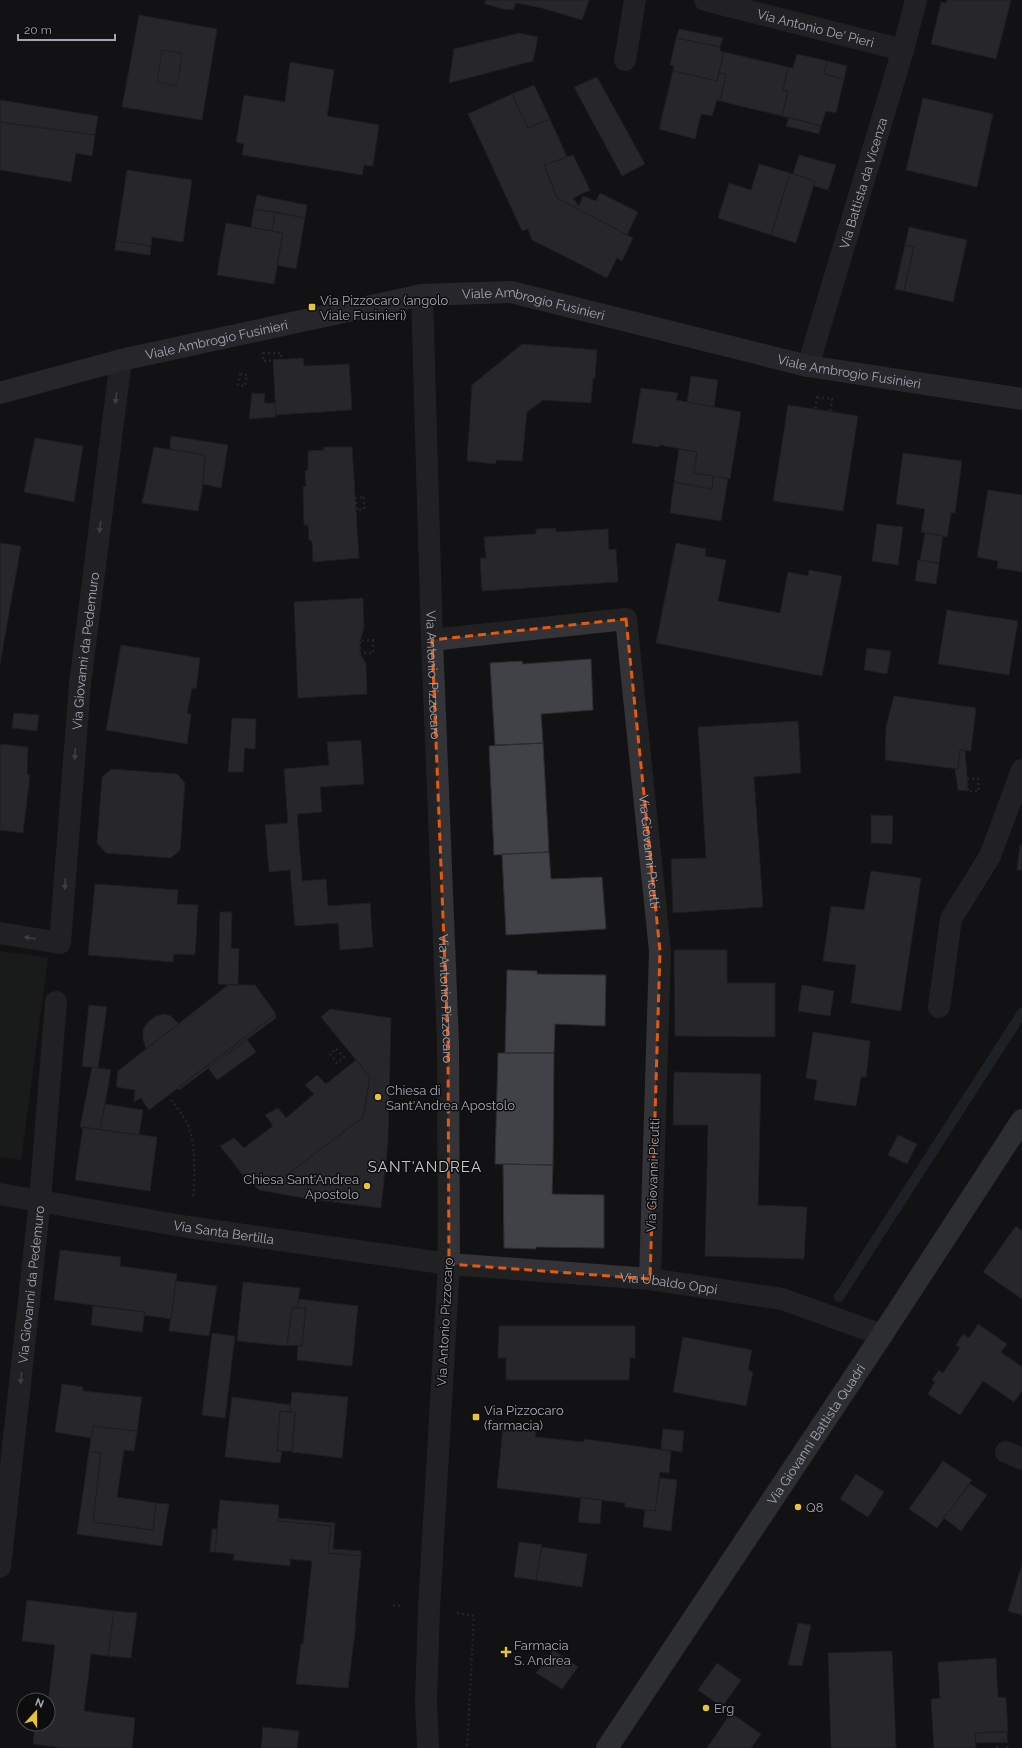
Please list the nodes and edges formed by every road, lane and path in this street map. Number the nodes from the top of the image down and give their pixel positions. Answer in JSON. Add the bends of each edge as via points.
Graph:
{"nodes":[{"id":1,"x":635,"y":0,"type":"edge"},
{"id":2,"x":705,"y":0,"type":"edge"},
{"id":3,"x":916,"y":0,"type":"edge"},
{"id":4,"x":903,"y":50,"type":"junction"},
{"id":5,"x":625,"y":60,"type":"dead end"},
{"id":6,"x":422,"y":294,"type":"junction"},
{"id":7,"x":121,"y":360,"type":"junction"},
{"id":8,"x":808,"y":366,"type":"junction"},
{"id":9,"x":238,"y":385,"type":"joint"},
{"id":10,"x":0,"y":393,"type":"edge"},
{"id":11,"x":1022,"y":399,"type":"edge"},
{"id":12,"x":816,"y":410,"type":"joint"},
{"id":13,"x":356,"y":498,"type":"joint"},
{"id":14,"x":360,"y":640,"type":"joint"},
{"id":15,"x":432,"y":640,"type":"junction"},
{"id":16,"x":1022,"y":770,"type":"edge"},
{"id":17,"x":967,"y":779,"type":"joint"},
{"id":18,"x":0,"y":933,"type":"edge"},
{"id":19,"x":56,"y":1002,"type":"dead end"},
{"id":20,"x":939,"y":1007,"type":"dead end"},
{"id":21,"x":330,"y":1054,"type":"joint"},
{"id":22,"x":171,"y":1100,"type":"dead end"},
{"id":23,"x":1022,"y":1120,"type":"edge"},
{"id":24,"x":0,"y":1194,"type":"edge"},
{"id":25,"x":40,"y":1200,"type":"junction"},
{"id":26,"x":188,"y":1226,"type":"junction"},
{"id":27,"x":449,"y":1264,"type":"junction"},
{"id":28,"x":650,"y":1279,"type":"junction"},
{"id":29,"x":882,"y":1335,"type":"junction"},
{"id":30,"x":0,"y":1567,"type":"edge"},
{"id":31,"x":426,"y":1702,"type":"junction"},
{"id":32,"x":418,"y":1748,"type":"edge"},
{"id":33,"x":428,"y":1748,"type":"edge"},
{"id":34,"x":607,"y":1748,"type":"edge"},
{"id":35,"x":997,"y":1748,"type":"edge"},
{"id":36,"x":1008,"y":1748,"type":"edge"}],
"edges":[{"from":1,"to":5,"type":"street"},
{"from":2,"to":4,"type":"street","name":"Via Antonio De' Pieri"},
{"from":3,"to":4,"type":"street","name":"Via Battista da Vicenza"},
{"from":4,"to":8,"type":"street","name":"Via Battista da Vicenza"},
{"from":6,"to":7,"type":"street","name":"Viale Ambrogio Fusinieri"},
{"from":6,"to":8,"type":"street","name":"Viale Ambrogio Fusinieri","via":[[511,292]]},
{"from":6,"to":15,"type":"street","name":"Via Antonio Pizzocaro"},
{"from":7,"to":10,"type":"street","name":"Viale Ambrogio Fusinieri"},
{"from":7,"to":18,"type":"street","name":"Via Giovanni da Pedemuro","one_way":true,"via":[[80,684],[60,943]]},
{"from":8,"to":11,"type":"street","name":"Viale Ambrogio Fusinieri"},
{"from":9,"to":9,"type":"path","via":[[240,374],[247,375],[245,386]]},
{"from":12,"to":12,"type":"path","via":[[817,397],[832,399],[830,412]]},
{"from":13,"to":13,"type":"path","via":[[364,497],[364,509],[356,510]]},
{"from":14,"to":14,"type":"path","via":[[373,640],[373,653],[360,653]]},
{"from":15,"to":27,"type":"street","name":"Via Antonio Pizzocaro","via":[[448,1043]]},
{"from":15,"to":28,"type":"street","name":"Via Giovanni Picutti","via":[[626,619],[660,951]]},
{"from":16,"to":20,"type":"street","via":[[990,856],[951,919]]},
{"from":17,"to":17,"type":"path","via":[[978,779],[979,791],[968,791]]},
{"from":19,"to":25,"type":"street","name":"Via Giovanni da Pedemuro"},
{"from":21,"to":21,"type":"path","via":[[336,1049],[344,1057],[337,1063]]},
{"from":22,"to":26,"type":"path","via":[[181,1113],[191,1134],[195,1181]]},
{"from":23,"to":29,"type":"main road","name":"Via Giovanni Battista Quadri"},
{"from":24,"to":25,"type":"street","name":"Via Santa Bertilla"},
{"from":25,"to":26,"type":"street","name":"Via Santa Bertilla"},
{"from":25,"to":30,"type":"street","name":"Via Giovanni da Pedemuro","one_way":true},
{"from":26,"to":27,"type":"street","name":"Via Santa Bertilla"},
{"from":27,"to":28,"type":"street","name":"Via Ubaldo Oppi"},
{"from":27,"to":31,"type":"street","name":"Via Antonio Pizzocaro"},
{"from":28,"to":29,"type":"street","name":"Via Ubaldo Oppi","via":[[782,1299]]},
{"from":29,"to":34,"type":"main road","name":"Via Giovanni Battista Quadri"},
{"from":31,"to":32,"type":"street","name":"Via Antonio Pizzocaro"},
{"from":31,"to":33,"type":"street","name":"Via Antonio Pizzocaro"},
{"from":35,"to":36,"type":"path","via":[[996,1742],[1007,1742]]}]}
